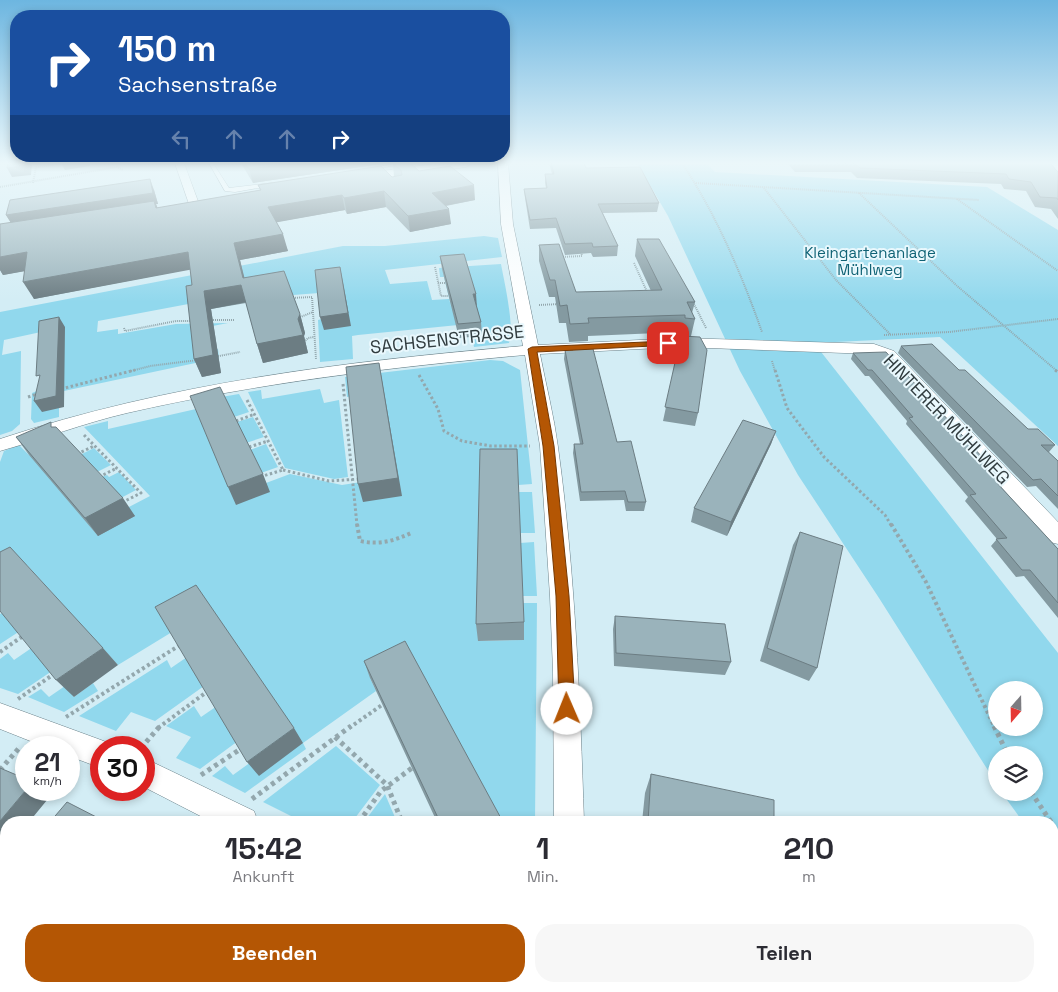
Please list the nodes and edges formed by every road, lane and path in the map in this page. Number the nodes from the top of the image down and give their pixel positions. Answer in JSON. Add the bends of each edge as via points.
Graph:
{"nodes":[{"id":1,"x":506,"y":209,"type":"edge"},
{"id":2,"x":709,"y":209,"type":"edge"},
{"id":3,"x":780,"y":209,"type":"edge"},
{"id":4,"x":875,"y":209,"type":"edge"},
{"id":5,"x":973,"y":209,"type":"edge"},
{"id":6,"x":579,"y":248,"type":"edge"},
{"id":7,"x":556,"y":256,"type":"edge"},
{"id":8,"x":634,"y":263,"type":"dead end"},
{"id":9,"x":435,"y":268,"type":"dead end"},
{"id":10,"x":1058,"y":271,"type":"edge"},
{"id":11,"x":445,"y":282,"type":"edge"},
{"id":12,"x":438,"y":283,"type":"junction"},
{"id":13,"x":648,"y":294,"type":"edge"},
{"id":14,"x":448,"y":296,"type":"edge"},
{"id":15,"x":291,"y":298,"type":"edge"},
{"id":16,"x":692,"y":301,"type":"edge"},
{"id":17,"x":563,"y":304,"type":"edge"},
{"id":18,"x":523,"y":305,"type":"junction"},
{"id":19,"x":313,"y":312,"type":"junction"},
{"id":20,"x":297,"y":319,"type":"edge"},
{"id":21,"x":1058,"y":319,"type":"edge"},
{"id":22,"x":202,"y":320,"type":"edge"},
{"id":23,"x":235,"y":320,"type":"dead end"},
{"id":24,"x":194,"y":321,"type":"edge"},
{"id":25,"x":1001,"y":326,"type":"junction"},
{"id":26,"x":124,"y":328,"type":"dead end"},
{"id":27,"x":882,"y":335,"type":"dead end"},
{"id":28,"x":891,"y":335,"type":"junction"},
{"id":29,"x":314,"y":336,"type":"junction"},
{"id":30,"x":304,"y":342,"type":"edge"},
{"id":31,"x":713,"y":343,"type":"junction"},
{"id":32,"x":767,"y":344,"type":"junction"},
{"id":33,"x":786,"y":345,"type":"joint"},
{"id":34,"x":532,"y":349,"type":"junction"},
{"id":35,"x":240,"y":352,"type":"dead end"},
{"id":36,"x":211,"y":358,"type":"edge"},
{"id":37,"x":204,"y":359,"type":"edge"},
{"id":38,"x":411,"y":362,"type":"junction"},
{"id":39,"x":342,"y":371,"type":"junction"},
{"id":40,"x":1058,"y":372,"type":"edge"},
{"id":41,"x":316,"y":375,"type":"junction"},
{"id":42,"x":243,"y":386,"type":"junction"},
{"id":43,"x":58,"y":390,"type":"edge"},
{"id":44,"x":43,"y":393,"type":"edge"},
{"id":45,"x":28,"y":397,"type":"dead end"},
{"id":46,"x":352,"y":401,"type":"edge"},
{"id":47,"x":345,"y":402,"type":"junction"},
{"id":48,"x":255,"y":414,"type":"junction"},
{"id":49,"x":236,"y":421,"type":"edge"},
{"id":50,"x":71,"y":422,"type":"junction"},
{"id":51,"x":356,"y":438,"type":"edge"},
{"id":52,"x":349,"y":439,"type":"junction"},
{"id":53,"x":268,"y":441,"type":"junction"},
{"id":54,"x":0,"y":444,"type":"edge"},
{"id":55,"x":94,"y":446,"type":"junction"},
{"id":56,"x":549,"y":446,"type":"junction"},
{"id":57,"x":249,"y":447,"type":"edge"},
{"id":58,"x":77,"y":454,"type":"edge"},
{"id":59,"x":117,"y":468,"type":"junction"},
{"id":60,"x":283,"y":470,"type":"junction"},
{"id":61,"x":263,"y":476,"type":"edge"},
{"id":62,"x":98,"y":477,"type":"edge"},
{"id":63,"x":361,"y":479,"type":"edge"},
{"id":64,"x":352,"y":480,"type":"junction"},
{"id":65,"x":122,"y":503,"type":"dead end"},
{"id":66,"x":411,"y":533,"type":"dead end"},
{"id":67,"x":1058,"y":536,"type":"edge"},
{"id":68,"x":24,"y":636,"type":"edge"},
{"id":69,"x":180,"y":645,"type":"edge"},
{"id":70,"x":0,"y":652,"type":"edge"},
{"id":71,"x":55,"y":674,"type":"edge"},
{"id":72,"x":208,"y":691,"type":"edge"},
{"id":73,"x":382,"y":705,"type":"edge"},
{"id":74,"x":8,"y":708,"type":"edge"},
{"id":75,"x":43,"y":732,"type":"junction"},
{"id":76,"x":150,"y":736,"type":"edge"},
{"id":77,"x":336,"y":737,"type":"junction"},
{"id":78,"x":1004,"y":746,"type":"edge"},
{"id":79,"x":242,"y":747,"type":"edge"},
{"id":80,"x":90,"y":750,"type":"edge"},
{"id":81,"x":412,"y":768,"type":"edge"},
{"id":82,"x":155,"y":777,"type":"edge"},
{"id":83,"x":387,"y":785,"type":"junction"},
{"id":84,"x":180,"y":789,"type":"junction"},
{"id":85,"x":1037,"y":801,"type":"edge"},
{"id":86,"x":231,"y":816,"type":"edge"},
{"id":87,"x":237,"y":816,"type":"edge"},
{"id":88,"x":364,"y":816,"type":"edge"},
{"id":89,"x":400,"y":816,"type":"edge"},
{"id":90,"x":569,"y":816,"type":"edge"},
{"id":91,"x":1047,"y":816,"type":"edge"}],
"edges":[{"from":1,"to":18,"type":"street"},
{"from":2,"to":32,"type":"path","via":[[737,264]]},
{"from":3,"to":28,"type":"path","via":[[836,280]]},
{"from":4,"to":25,"type":"path"},
{"from":5,"to":10,"type":"path"},
{"from":6,"to":7,"type":"path","via":[[582,256]]},
{"from":8,"to":13,"type":"path"},
{"from":9,"to":12,"type":"path"},
{"from":11,"to":12,"type":"path"},
{"from":12,"to":14,"type":"path","via":[[441,296]]},
{"from":15,"to":19,"type":"path","via":[[312,297]]},
{"from":16,"to":31,"type":"path"},
{"from":17,"to":18,"type":"path"},
{"from":18,"to":34,"type":"street"},
{"from":19,"to":20,"type":"path"},
{"from":19,"to":29,"type":"path"},
{"from":21,"to":25,"type":"path"},
{"from":22,"to":23,"type":"path"},
{"from":24,"to":26,"type":"path","via":[[176,320],[125,331]]},
{"from":25,"to":28,"type":"path"},
{"from":25,"to":40,"type":"path"},
{"from":27,"to":28,"type":"path"},
{"from":29,"to":30,"type":"path"},
{"from":29,"to":41,"type":"path"},
{"from":31,"to":32,"type":"street","name":"SACHSENSTRASSE"},
{"from":31,"to":34,"type":"street","name":"SACHSENSTRASSE"},
{"from":32,"to":33,"type":"street","name":"SACHSENSTRASSE"},
{"from":32,"to":78,"type":"path","via":[[787,408],[824,457],[885,515],[926,582]]},
{"from":33,"to":67,"type":"street","name":"HINTERER MÜHLWEG","via":[[874,348],[889,354]]},
{"from":34,"to":38,"type":"street","name":"SACHSENSTRASSE"},
{"from":34,"to":56,"type":"street"},
{"from":35,"to":36,"type":"path"},
{"from":37,"to":43,"type":"path","via":[[150,366]]},
{"from":38,"to":39,"type":"street","name":"SACHSENSTRASSE"},
{"from":38,"to":56,"type":"path","via":[[438,409],[444,431],[462,441],[491,446]]},
{"from":39,"to":41,"type":"street","name":"SACHSENSTRASSE"},
{"from":39,"to":47,"type":"path"},
{"from":41,"to":42,"type":"street","name":"SACHSENSTRASSE"},
{"from":42,"to":48,"type":"path","via":[[243,393]]},
{"from":42,"to":50,"type":"street","name":"SACHSENSTRASSE"},
{"from":44,"to":45,"type":"path"},
{"from":46,"to":47,"type":"path"},
{"from":47,"to":52,"type":"path"},
{"from":48,"to":49,"type":"path"},
{"from":48,"to":53,"type":"path"},
{"from":50,"to":54,"type":"street","name":"SACHSENSTRASSE"},
{"from":50,"to":55,"type":"path"},
{"from":51,"to":52,"type":"path"},
{"from":52,"to":64,"type":"path"},
{"from":53,"to":57,"type":"path"},
{"from":53,"to":60,"type":"path"},
{"from":55,"to":58,"type":"path"},
{"from":55,"to":59,"type":"path"},
{"from":56,"to":90,"type":"street","via":[[562,596]]},
{"from":59,"to":62,"type":"path"},
{"from":59,"to":65,"type":"path","via":[[141,493]]},
{"from":60,"to":61,"type":"path"},
{"from":60,"to":64,"type":"path","via":[[329,481]]},
{"from":63,"to":64,"type":"path"},
{"from":64,"to":66,"type":"path","via":[[360,541],[374,545]]},
{"from":68,"to":70,"type":"path"},
{"from":69,"to":75,"type":"path"},
{"from":71,"to":74,"type":"path"},
{"from":72,"to":76,"type":"path"},
{"from":73,"to":77,"type":"path"},
{"from":74,"to":75,"type":"street"},
{"from":75,"to":80,"type":"street"},
{"from":77,"to":83,"type":"path"},
{"from":77,"to":87,"type":"path","via":[[249,802]]},
{"from":79,"to":84,"type":"path"},
{"from":81,"to":83,"type":"path"},
{"from":82,"to":84,"type":"street"},
{"from":83,"to":88,"type":"path"},
{"from":83,"to":89,"type":"path"},
{"from":84,"to":86,"type":"street"},
{"from":85,"to":91,"type":"path"}]}
